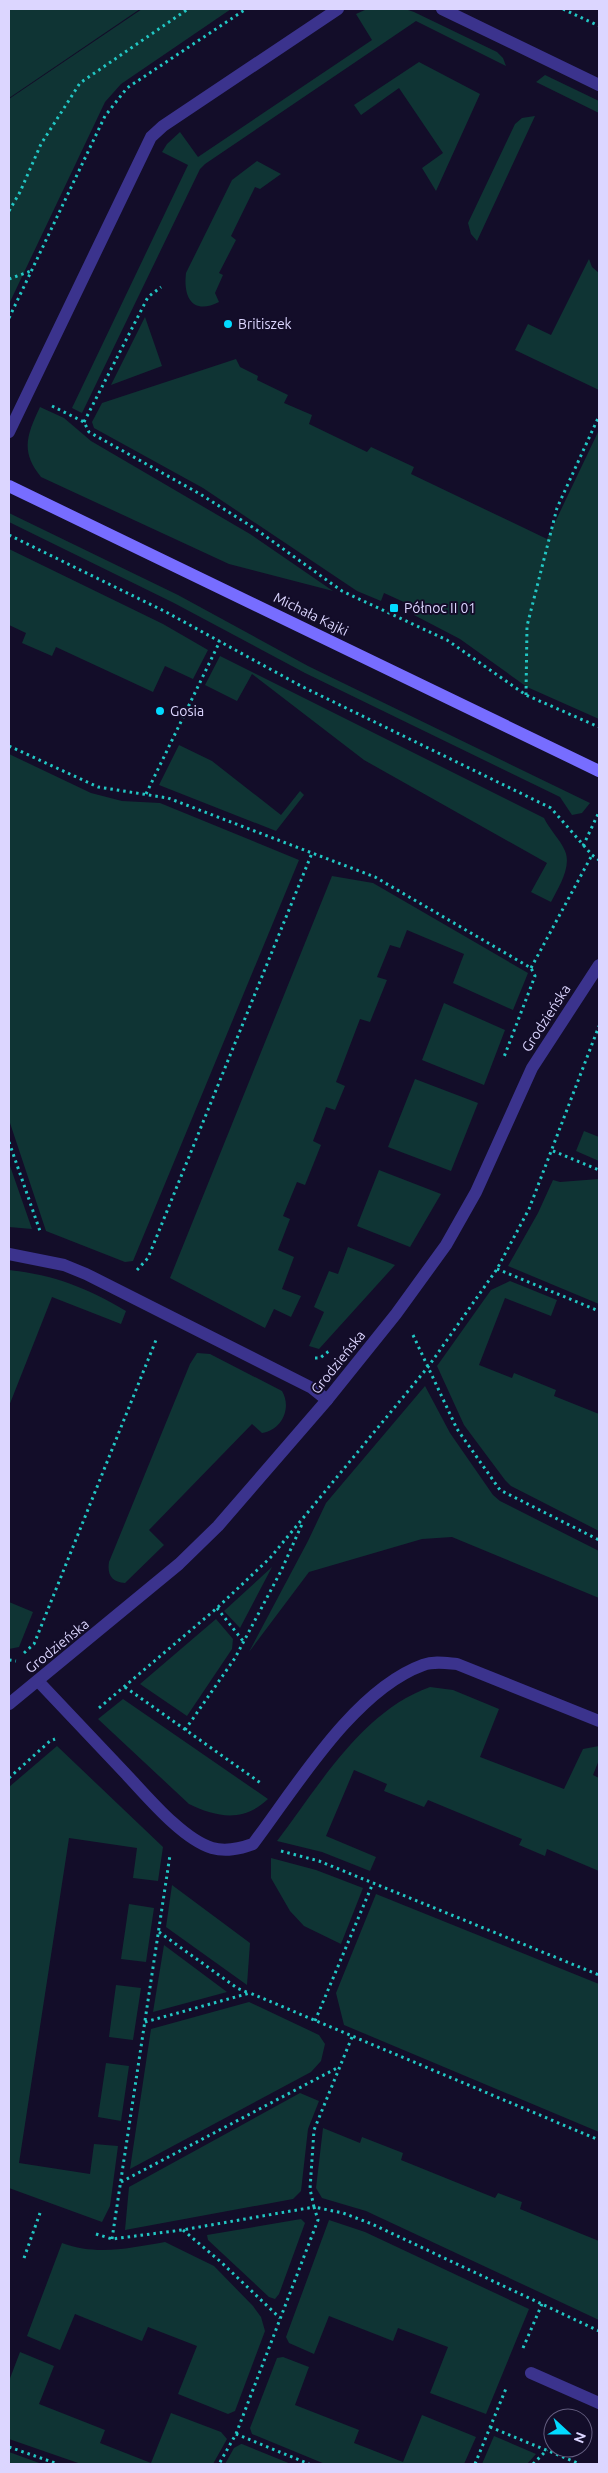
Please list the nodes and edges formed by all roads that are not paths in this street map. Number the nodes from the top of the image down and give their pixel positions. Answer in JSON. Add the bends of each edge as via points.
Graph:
{"nodes":[{"id":1,"x":338,"y":9,"type":"edge"},
{"id":2,"x":442,"y":9,"type":"edge"},
{"id":3,"x":599,"y":85,"type":"edge"},
{"id":4,"x":9,"y":432,"type":"edge"},
{"id":5,"x":9,"y":486,"type":"edge"},
{"id":6,"x":599,"y":771,"type":"edge"},
{"id":7,"x":599,"y":965,"type":"edge"},
{"id":8,"x":9,"y":1254,"type":"edge"},
{"id":9,"x":327,"y":1400,"type":"junction"},
{"id":10,"x":38,"y":1681,"type":"junction"},
{"id":11,"x":9,"y":1704,"type":"edge"},
{"id":12,"x":599,"y":1720,"type":"edge"},
{"id":13,"x":531,"y":2373,"type":"dead end"},
{"id":14,"x":599,"y":2403,"type":"edge"}],
"edges":[{"from":1,"to":4,"type":"street","via":[[150,137]]},
{"from":2,"to":3,"type":"street"},
{"from":5,"to":6,"type":"street","name":"Michała Kajki"},
{"from":7,"to":9,"type":"street","name":"Grodzieńska","via":[[532,1068],[476,1192],[446,1245]]},
{"from":8,"to":9,"type":"street","via":[[64,1264],[312,1388]]},
{"from":9,"to":10,"type":"street","name":"Grodzieńska","via":[[246,1495],[179,1564]]},
{"from":10,"to":11,"type":"street","name":"Grodzieńska"},
{"from":10,"to":12,"type":"street","via":[[171,1820],[200,1842],[224,1850],[252,1844],[343,1724],[373,1694],[424,1664],[457,1664]]},
{"from":13,"to":14,"type":"street"}]}
